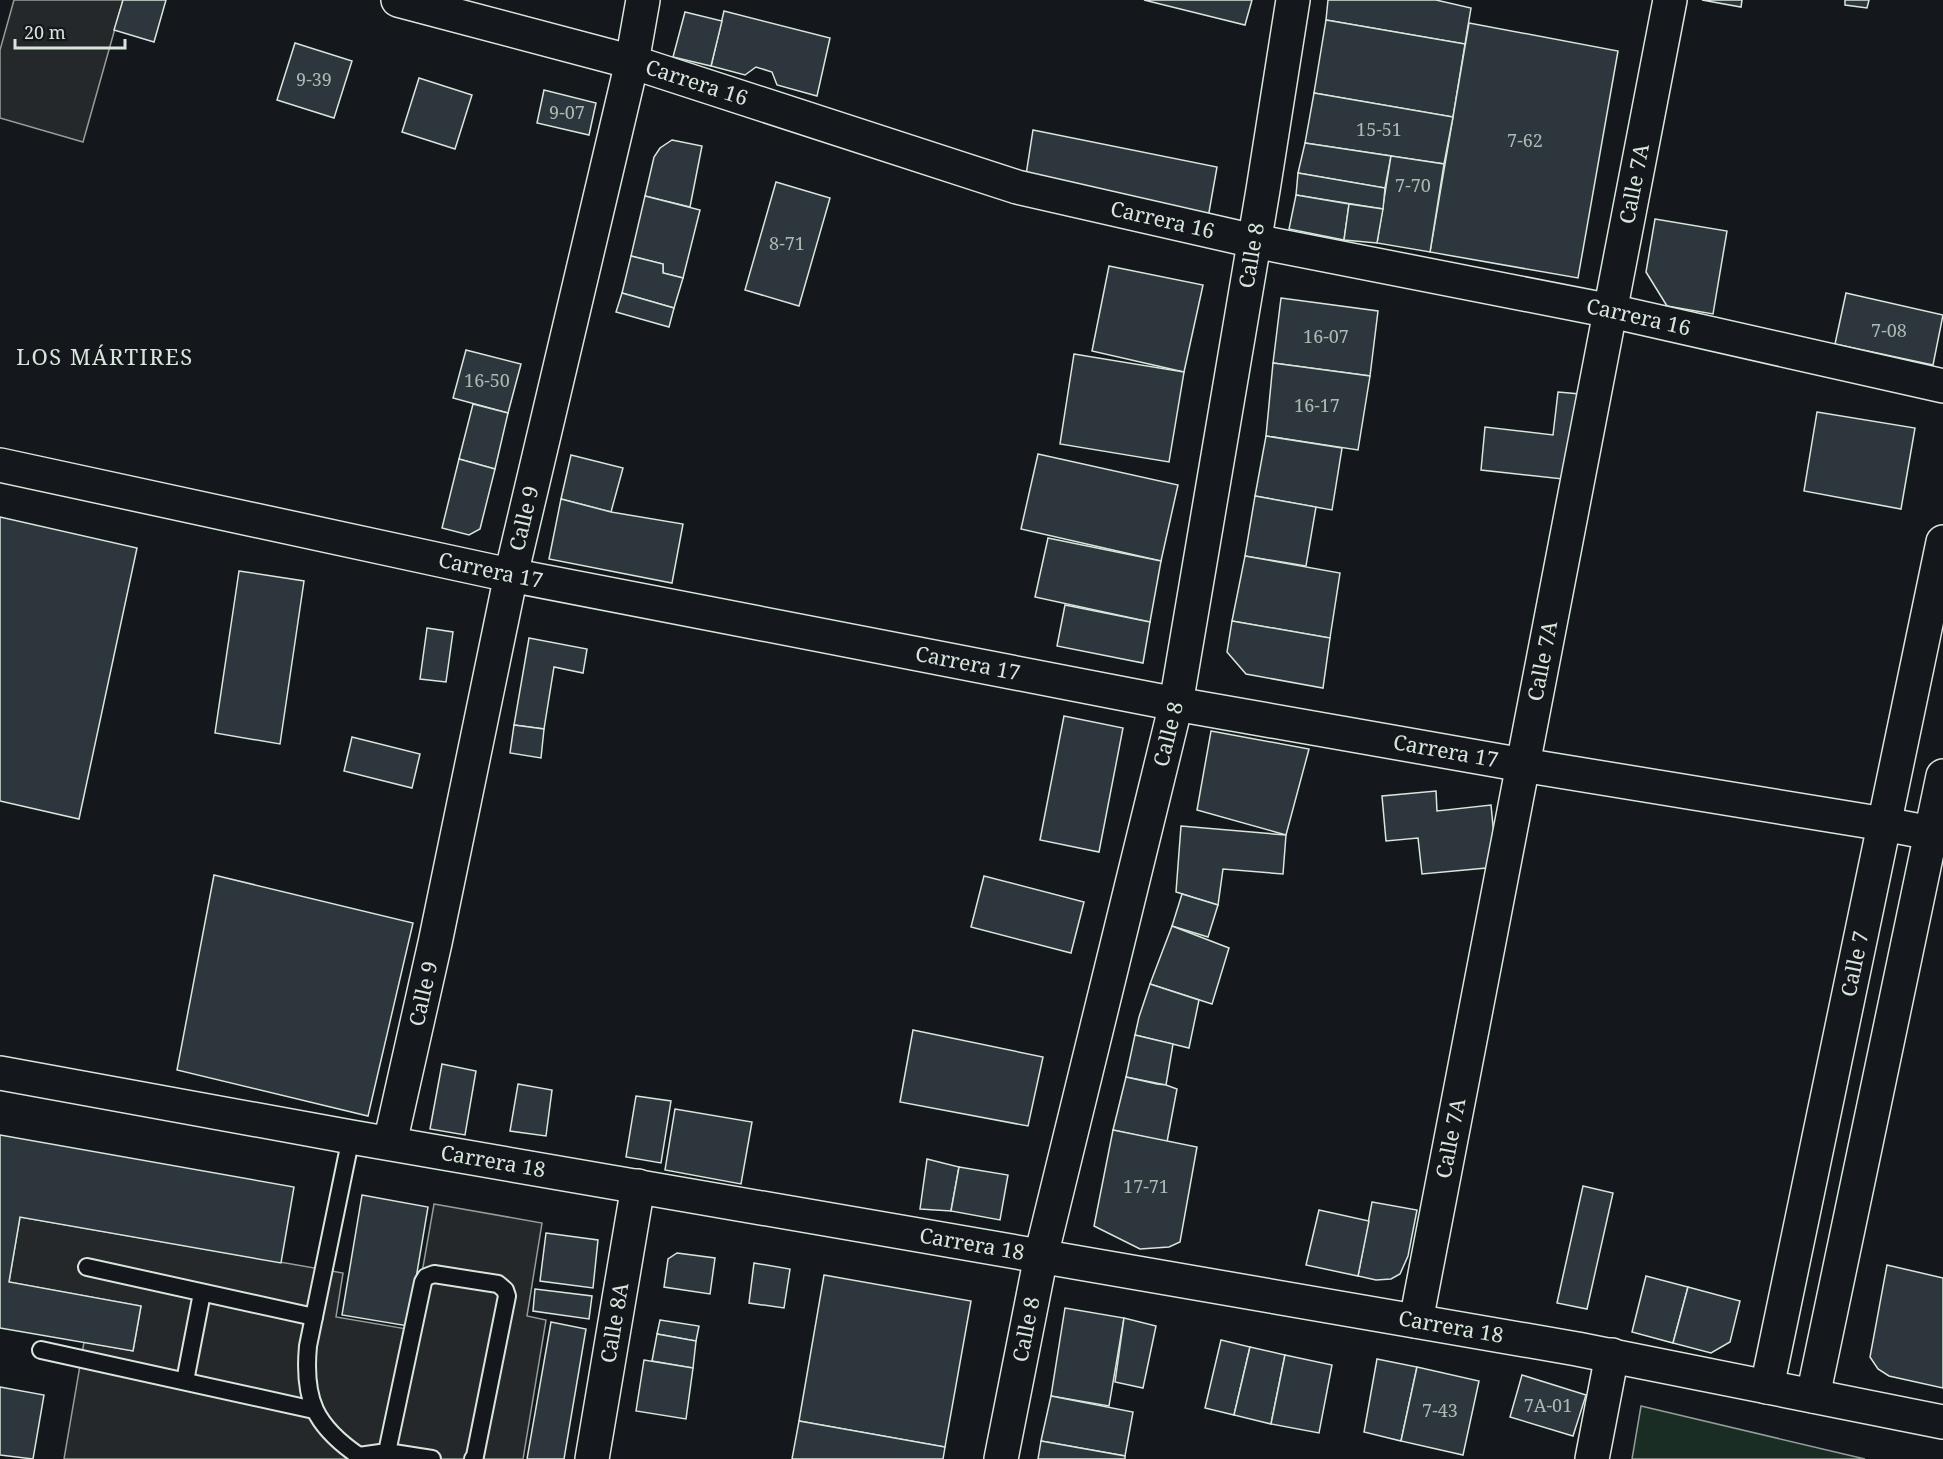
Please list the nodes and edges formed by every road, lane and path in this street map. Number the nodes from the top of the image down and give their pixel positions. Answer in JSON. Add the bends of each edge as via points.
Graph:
{"nodes":[{"id":1,"x":398,"y":0,"type":"edge"},
{"id":2,"x":643,"y":0,"type":"edge"},
{"id":3,"x":1293,"y":0,"type":"edge"},
{"id":4,"x":1670,"y":0,"type":"edge"},
{"id":5,"x":632,"y":62,"type":"junction"},
{"id":6,"x":1254,"y":241,"type":"junction"},
{"id":7,"x":1611,"y":311,"type":"junction"},
{"id":8,"x":1943,"y":386,"type":"edge"},
{"id":9,"x":0,"y":465,"type":"edge"},
{"id":10,"x":1943,"y":542,"type":"edge"},
{"id":11,"x":511,"y":575,"type":"junction"},
{"id":12,"x":1176,"y":704,"type":"junction"},
{"id":13,"x":1523,"y":765,"type":"junction"},
{"id":14,"x":1943,"y":776,"type":"edge"},
{"id":15,"x":1884,"y":824,"type":"junction"},
{"id":16,"x":1937,"y":834,"type":"edge"},
{"id":17,"x":0,"y":1073,"type":"edge"},
{"id":18,"x":351,"y":1137,"type":"junction"},
{"id":19,"x":390,"y":1143,"type":"junction"},
{"id":20,"x":638,"y":1186,"type":"junction"},
{"id":21,"x":1041,"y":1256,"type":"junction"},
{"id":22,"x":87,"y":1267,"type":"dead end"},
{"id":23,"x":202,"y":1293,"type":"junction"},
{"id":24,"x":314,"y":1317,"type":"junction"},
{"id":25,"x":1416,"y":1321,"type":"junction"},
{"id":26,"x":41,"y":1350,"type":"dead end"},
{"id":27,"x":1612,"y":1355,"type":"junction"},
{"id":28,"x":185,"y":1381,"type":"junction"},
{"id":29,"x":1767,"y":1387,"type":"junction"},
{"id":30,"x":1813,"y":1396,"type":"junction"},
{"id":31,"x":315,"y":1410,"type":"junction"},
{"id":32,"x":1943,"y":1422,"type":"edge"},
{"id":33,"x":387,"y":1452,"type":"junction"},
{"id":34,"x":359,"y":1458,"type":"edge"},
{"id":35,"x":432,"y":1459,"type":"edge"},
{"id":36,"x":473,"y":1459,"type":"edge"},
{"id":37,"x":592,"y":1459,"type":"edge"},
{"id":38,"x":1000,"y":1459,"type":"edge"},
{"id":39,"x":1592,"y":1459,"type":"edge"}],
"edges":[{"from":1,"to":5,"type":"street","name":"Carrera 16"},
{"from":2,"to":5,"type":"street","name":"Calle 9"},
{"from":3,"to":6,"type":"street","name":"Calle 8"},
{"from":4,"to":7,"type":"street","name":"Calle 7A"},
{"from":5,"to":6,"type":"street","name":"Carrera 16","via":[[1017,187]]},
{"from":5,"to":11,"type":"street","name":"Calle 9"},
{"from":6,"to":7,"type":"street","name":"Carrera 16"},
{"from":6,"to":12,"type":"street","name":"Calle 8"},
{"from":7,"to":8,"type":"street","name":"Carrera 16"},
{"from":7,"to":13,"type":"street","name":"Calle 7A"},
{"from":9,"to":11,"type":"street","name":"Carrera 17"},
{"from":10,"to":15,"type":"street","name":"Calle 7"},
{"from":11,"to":12,"type":"street","name":"Carrera 17"},
{"from":11,"to":19,"type":"street","name":"Calle 9"},
{"from":12,"to":13,"type":"street","name":"Carrera 17"},
{"from":12,"to":21,"type":"street","name":"Calle 8"},
{"from":13,"to":15,"type":"street","name":"Carrera 17"},
{"from":13,"to":25,"type":"street","name":"Calle 7A"},
{"from":14,"to":16,"type":"street"},
{"from":15,"to":16,"type":"street","name":"Carrera 17"},
{"from":15,"to":29,"type":"street","name":"Calle 7"},
{"from":16,"to":30,"type":"street"},
{"from":17,"to":18,"type":"street","name":"Carrera 18"},
{"from":18,"to":19,"type":"street","name":"Carrera 18"},
{"from":18,"to":24,"type":"lane"},
{"from":19,"to":20,"type":"street","name":"Carrera 18"},
{"from":20,"to":21,"type":"street","name":"Carrera 18"},
{"from":20,"to":37,"type":"street","name":"Calle 8A"},
{"from":21,"to":25,"type":"street","name":"Carrera 18"},
{"from":21,"to":38,"type":"street","name":"Calle 8"},
{"from":22,"to":23,"type":"lane"},
{"from":23,"to":24,"type":"lane"},
{"from":23,"to":28,"type":"lane"},
{"from":24,"to":31,"type":"lane","via":[[306,1366]]},
{"from":25,"to":27,"type":"street","name":"Carrera 18"},
{"from":26,"to":28,"type":"lane"},
{"from":27,"to":29,"type":"street","name":"Carrera 18"},
{"from":27,"to":39,"type":"street"},
{"from":28,"to":31,"type":"lane"},
{"from":29,"to":30,"type":"street","name":"Carrera 18"},
{"from":30,"to":32,"type":"street","name":"Carrera 18"},
{"from":31,"to":34,"type":"lane","via":[[333,1436]]},
{"from":33,"to":34,"type":"lane"},
{"from":33,"to":35,"type":"lane"},
{"from":33,"to":36,"type":"lane","via":[[423,1282],[434,1274],[498,1284],[507,1296]]}]}
